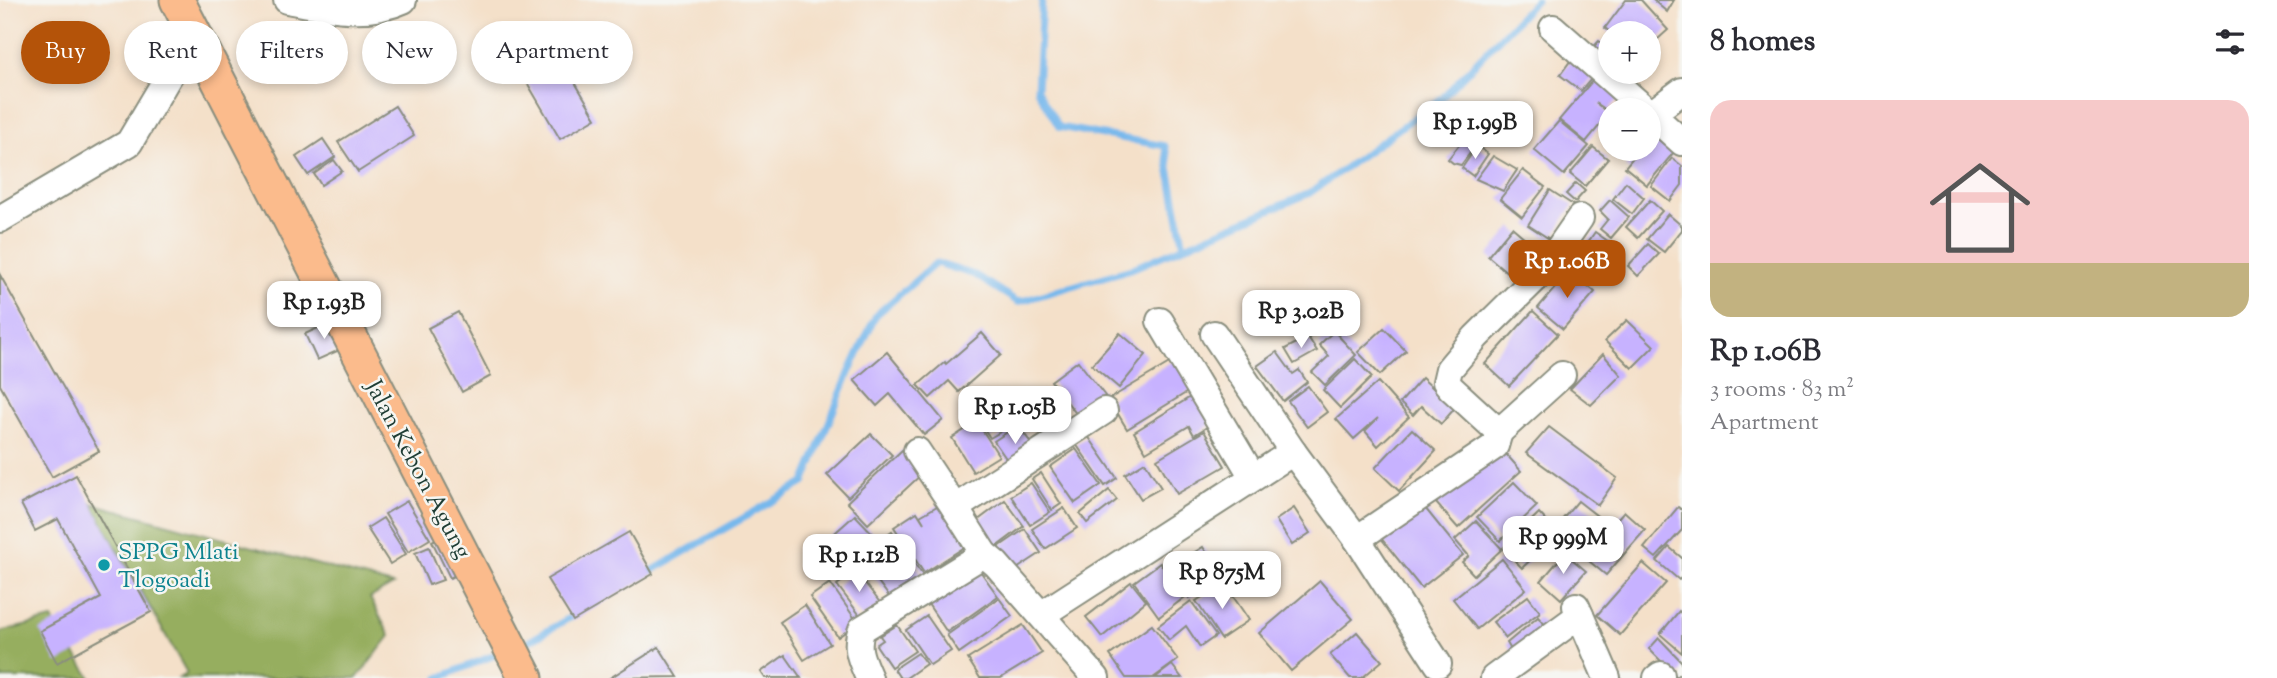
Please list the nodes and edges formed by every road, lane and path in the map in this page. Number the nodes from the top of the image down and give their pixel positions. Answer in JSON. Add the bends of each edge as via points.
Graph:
{"nodes":[{"id":1,"x":177,"y":0,"type":"edge"},
{"id":2,"x":287,"y":0,"type":"edge"},
{"id":3,"x":403,"y":0,"type":"edge"},
{"id":4,"x":187,"y":21,"type":"edge"},
{"id":5,"x":1553,"y":27,"type":"dead end"},
{"id":6,"x":164,"y":84,"type":"edge"},
{"id":7,"x":218,"y":84,"type":"edge"},
{"id":8,"x":1682,"y":90,"type":"edge"},
{"id":9,"x":1633,"y":98,"type":"edge"},
{"id":10,"x":1661,"y":104,"type":"edge"},
{"id":11,"x":1661,"y":123,"type":"edge"},
{"id":12,"x":1682,"y":142,"type":"edge"},
{"id":13,"x":1580,"y":218,"type":"dead end"},
{"id":14,"x":0,"y":219,"type":"edge"},
{"id":15,"x":1160,"y":321,"type":"dead end"},
{"id":16,"x":1214,"y":334,"type":"dead end"},
{"id":17,"x":1562,"y":375,"type":"dead end"},
{"id":18,"x":1104,"y":411,"type":"dead end"},
{"id":19,"x":1499,"y":432,"type":"junction"},
{"id":20,"x":917,"y":451,"type":"dead end"},
{"id":21,"x":1293,"y":452,"type":"junction"},
{"id":22,"x":1253,"y":478,"type":"junction"},
{"id":23,"x":955,"y":508,"type":"junction"},
{"id":24,"x":1357,"y":539,"type":"junction"},
{"id":25,"x":984,"y":554,"type":"junction"},
{"id":26,"x":1041,"y":615,"type":"junction"},
{"id":27,"x":1437,"y":673,"type":"edge"},
{"id":28,"x":526,"y":678,"type":"edge"},
{"id":29,"x":869,"y":678,"type":"edge"},
{"id":30,"x":1096,"y":678,"type":"edge"},
{"id":31,"x":1494,"y":678,"type":"edge"},
{"id":32,"x":1607,"y":678,"type":"edge"}],
"edges":[{"from":1,"to":4,"type":"main road","name":"Jalan Kebon Agung"},
{"from":2,"to":3,"type":"street","via":[[367,10]]},
{"from":5,"to":9,"type":"street"},
{"from":6,"to":14,"type":"street","via":[[129,143]]},
{"from":7,"to":28,"type":"main road","name":"Jalan Kebon Agung"},
{"from":8,"to":10,"type":"street"},
{"from":11,"to":12,"type":"street"},
{"from":13,"to":19,"type":"street","via":[[1544,270],[1476,337],[1446,376],[1451,388]]},
{"from":15,"to":22,"type":"street"},
{"from":16,"to":21,"type":"street"},
{"from":17,"to":19,"type":"street"},
{"from":18,"to":23,"type":"street"},
{"from":19,"to":24,"type":"street","via":[[1495,446]]},
{"from":20,"to":23,"type":"street"},
{"from":21,"to":22,"type":"street"},
{"from":21,"to":24,"type":"street"},
{"from":22,"to":26,"type":"street"},
{"from":23,"to":25,"type":"street"},
{"from":24,"to":27,"type":"street"},
{"from":25,"to":26,"type":"street"},
{"from":25,"to":29,"type":"street","via":[[862,629],[858,651]]},
{"from":26,"to":30,"type":"street"},
{"from":31,"to":32,"type":"street","via":[[1578,610]]}]}
